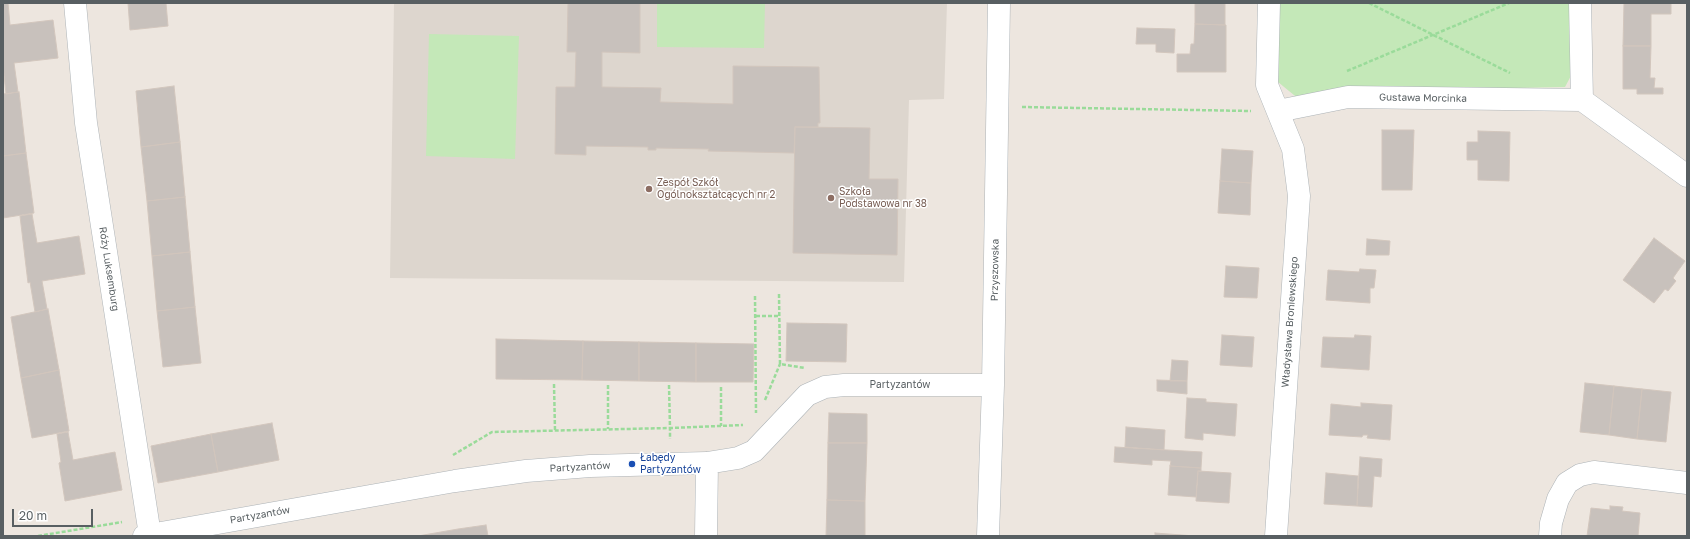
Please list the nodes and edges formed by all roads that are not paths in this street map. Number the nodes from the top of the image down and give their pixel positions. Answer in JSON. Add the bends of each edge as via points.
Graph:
{"nodes":[{"id":1,"x":75,"y":3,"type":"edge"},
{"id":2,"x":999,"y":3,"type":"edge"},
{"id":3,"x":1269,"y":3,"type":"edge"},
{"id":4,"x":1580,"y":3,"type":"edge"},
{"id":5,"x":1582,"y":100,"type":"junction"},
{"id":6,"x":1278,"y":111,"type":"junction"},
{"id":7,"x":1687,"y":176,"type":"edge"},
{"id":8,"x":993,"y":385,"type":"junction"},
{"id":9,"x":707,"y":463,"type":"junction"},
{"id":10,"x":1687,"y":483,"type":"edge"},
{"id":11,"x":173,"y":534,"type":"edge"},
{"id":12,"x":147,"y":535,"type":"edge"},
{"id":13,"x":706,"y":536,"type":"edge"},
{"id":14,"x":988,"y":536,"type":"edge"},
{"id":15,"x":1276,"y":536,"type":"edge"},
{"id":16,"x":1550,"y":536,"type":"edge"}],
"edges":[{"from":1,"to":12,"type":"street","name":"Róży Luksemburg","via":[[86,123]]},
{"from":2,"to":8,"type":"street","name":"Przyszowska"},
{"from":3,"to":6,"type":"street","via":[[1267,85]]},
{"from":4,"to":5,"type":"street"},
{"from":5,"to":6,"type":"street","name":"Gustawa Morcinka","via":[[1348,97]]},
{"from":5,"to":7,"type":"street"},
{"from":6,"to":15,"type":"street","name":"Władysława Broniewskiego","via":[[1293,149],[1299,196]]},
{"from":8,"to":9,"type":"street","name":"Partyzantów","via":[[825,387],[807,395],[754,451],[738,458]]},
{"from":8,"to":14,"type":"street","name":"Przyszowska"},
{"from":9,"to":11,"type":"street","name":"Partyzantów","via":[[590,466],[526,471],[447,482]]},
{"from":9,"to":13,"type":"street"},
{"from":10,"to":16,"type":"street","via":[[1594,472],[1580,475],[1567,483],[1558,499]]},
{"from":11,"to":12,"type":"street","name":"Partyzantów"}]}
